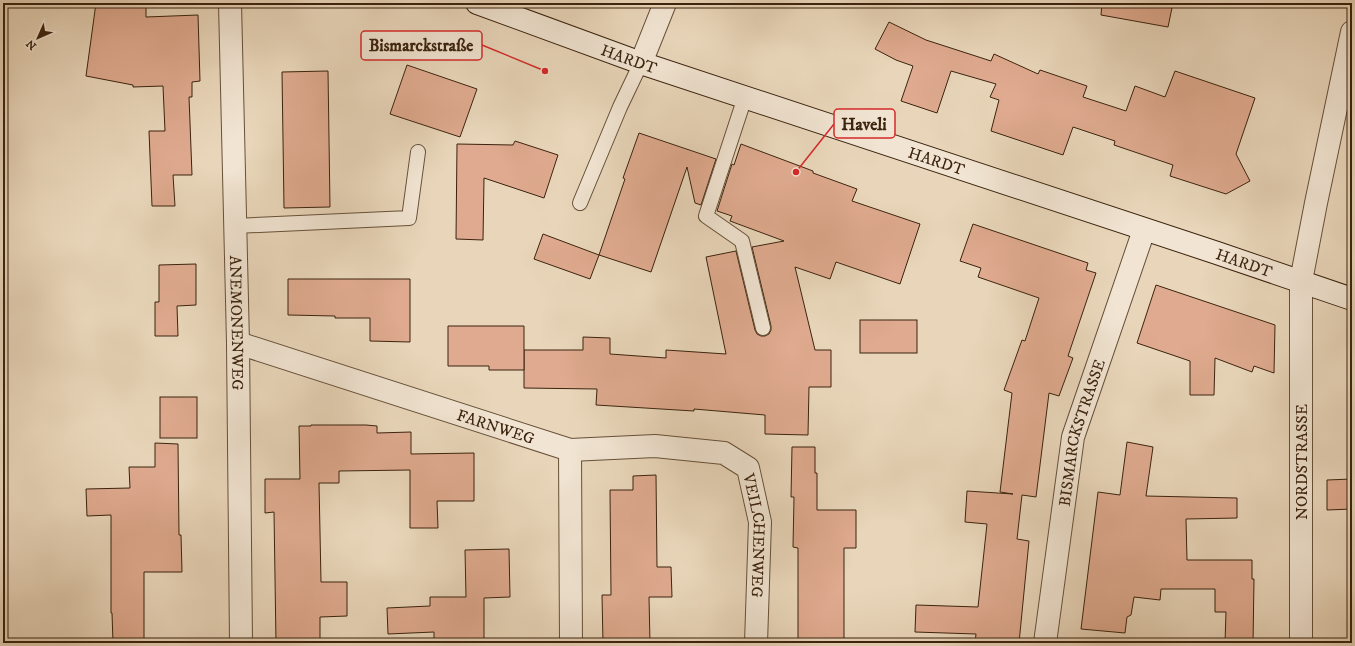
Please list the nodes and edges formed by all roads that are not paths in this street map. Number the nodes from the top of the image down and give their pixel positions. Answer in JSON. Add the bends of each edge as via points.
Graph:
{"nodes":[{"id":1,"x":230,"y":3,"type":"edge"},
{"id":2,"x":477,"y":3,"type":"edge"},
{"id":3,"x":665,"y":3,"type":"edge"},
{"id":4,"x":1352,"y":32,"type":"edge"},
{"id":5,"x":641,"y":63,"type":"junction"},
{"id":6,"x":745,"y":98,"type":"junction"},
{"id":7,"x":418,"y":152,"type":"dead end"},
{"id":8,"x":580,"y":203,"type":"dead end"},
{"id":9,"x":235,"y":226,"type":"junction"},
{"id":10,"x":1144,"y":230,"type":"junction"},
{"id":11,"x":1301,"y":281,"type":"junction"},
{"id":12,"x":1352,"y":299,"type":"edge"},
{"id":13,"x":763,"y":328,"type":"dead end"},
{"id":14,"x":238,"y":343,"type":"junction"},
{"id":15,"x":570,"y":450,"type":"junction"},
{"id":16,"x":240,"y":643,"type":"edge"},
{"id":17,"x":571,"y":643,"type":"edge"},
{"id":18,"x":756,"y":643,"type":"edge"},
{"id":19,"x":1045,"y":643,"type":"edge"},
{"id":20,"x":1301,"y":643,"type":"edge"}],
"edges":[{"from":1,"to":9,"type":"street","name":"ANEMONENWEG"},
{"from":2,"to":5,"type":"street","name":"HARDT"},
{"from":3,"to":5,"type":"street"},
{"from":4,"to":11,"type":"street","name":"NORDSTRASSE"},
{"from":5,"to":6,"type":"street","name":"HARDT"},
{"from":5,"to":8,"type":"lane"},
{"from":6,"to":10,"type":"street","name":"HARDT"},
{"from":6,"to":13,"type":"lane","via":[[706,216],[742,241]]},
{"from":7,"to":9,"type":"lane","via":[[409,218]]},
{"from":9,"to":14,"type":"street","name":"ANEMONENWEG"},
{"from":10,"to":11,"type":"street","name":"HARDT"},
{"from":10,"to":19,"type":"street","name":"BISMARCKSTRASSE","via":[[1073,437]]},
{"from":11,"to":12,"type":"street","name":"HARDT"},
{"from":11,"to":20,"type":"street","name":"NORDSTRASSE"},
{"from":14,"to":15,"type":"street","name":"FARNWEG"},
{"from":14,"to":16,"type":"street","name":"ANEMONENWEG"},
{"from":15,"to":17,"type":"street"},
{"from":15,"to":18,"type":"street","name":"VEILCHENWEG","via":[[655,446],[716,452],[724,453],[748,468],[760,522]]}]}
